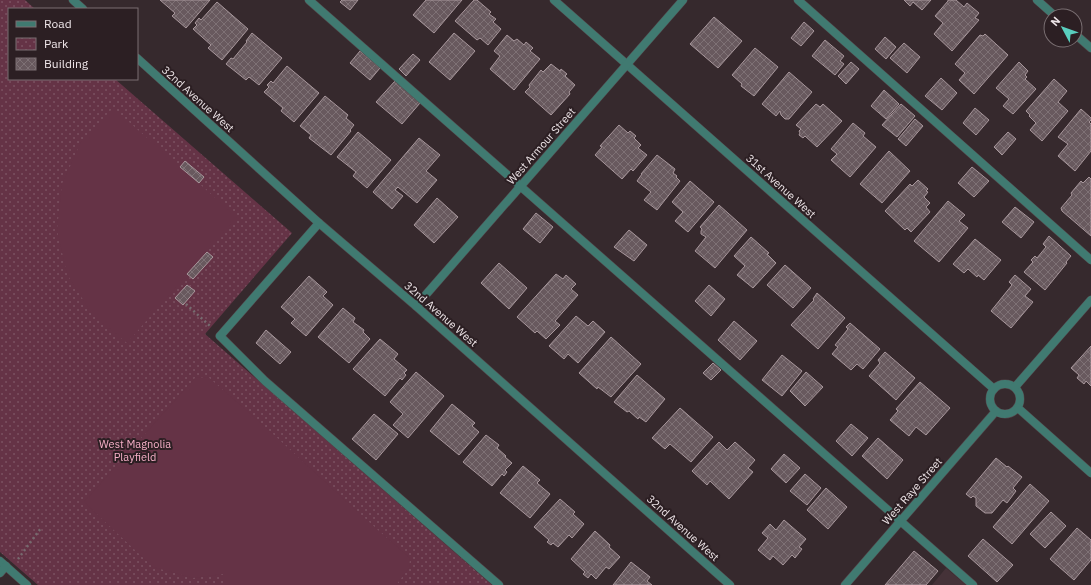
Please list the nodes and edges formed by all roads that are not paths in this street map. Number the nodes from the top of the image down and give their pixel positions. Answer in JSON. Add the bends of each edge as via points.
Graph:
{"nodes":[{"id":1,"x":73,"y":0,"type":"edge"},
{"id":2,"x":309,"y":0,"type":"edge"},
{"id":3,"x":554,"y":0,"type":"edge"},
{"id":4,"x":683,"y":0,"type":"edge"},
{"id":5,"x":798,"y":0,"type":"edge"},
{"id":6,"x":1037,"y":0,"type":"edge"},
{"id":7,"x":82,"y":8,"type":"edge"},
{"id":8,"x":1046,"y":8,"type":"edge"},
{"id":9,"x":1083,"y":41,"type":"edge"},
{"id":10,"x":1091,"y":48,"type":"edge"},
{"id":11,"x":138,"y":59,"type":"edge"},
{"id":12,"x":627,"y":64,"type":"junction"},
{"id":13,"x":521,"y":186,"type":"junction"},
{"id":14,"x":319,"y":223,"type":"junction"},
{"id":15,"x":1091,"y":260,"type":"edge"},
{"id":16,"x":1091,"y":300,"type":"edge"},
{"id":17,"x":416,"y":306,"type":"junction"},
{"id":18,"x":1014,"y":387,"type":"junction"},
{"id":19,"x":994,"y":389,"type":"junction"},
{"id":20,"x":1018,"y":408,"type":"junction"},
{"id":21,"x":996,"y":411,"type":"junction"},
{"id":22,"x":1091,"y":473,"type":"edge"},
{"id":23,"x":900,"y":522,"type":"junction"},
{"id":24,"x":3,"y":564,"type":"edge"},
{"id":25,"x":0,"y":573,"type":"edge"},
{"id":26,"x":27,"y":585,"type":"edge"},
{"id":27,"x":499,"y":585,"type":"edge"},
{"id":28,"x":730,"y":585,"type":"edge"},
{"id":29,"x":845,"y":585,"type":"edge"},
{"id":30,"x":973,"y":585,"type":"edge"}],
"edges":[{"from":1,"to":7,"type":"street"},
{"from":2,"to":13,"type":"street"},
{"from":3,"to":12,"type":"street","name":"31st Avenue West"},
{"from":4,"to":12,"type":"street","name":"West Armour Street"},
{"from":5,"to":15,"type":"street"},
{"from":6,"to":8,"type":"street"},
{"from":9,"to":10,"type":"street"},
{"from":11,"to":14,"type":"street","name":"32nd Avenue West"},
{"from":12,"to":13,"type":"street","name":"West Armour Street"},
{"from":12,"to":19,"type":"street","name":"31st Avenue West"},
{"from":13,"to":17,"type":"street","name":"West Armour Street"},
{"from":13,"to":23,"type":"street"},
{"from":14,"to":17,"type":"street","name":"32nd Avenue West"},
{"from":14,"to":27,"type":"street","via":[[220,336],[265,381]]},
{"from":16,"to":18,"type":"street"},
{"from":17,"to":28,"type":"street","name":"32nd Avenue West"},
{"from":18,"to":19,"type":"street","via":[[1001,384]]},
{"from":18,"to":20,"type":"street","via":[[1021,397]]},
{"from":19,"to":21,"type":"street","via":[[990,400]]},
{"from":20,"to":21,"type":"street","via":[[1007,414]]},
{"from":20,"to":22,"type":"street"},
{"from":21,"to":23,"type":"street","name":"West Raye Street"},
{"from":23,"to":29,"type":"street","name":"West Raye Street"},
{"from":23,"to":30,"type":"street"},
{"from":24,"to":25,"type":"street"},
{"from":24,"to":26,"type":"street"}]}
